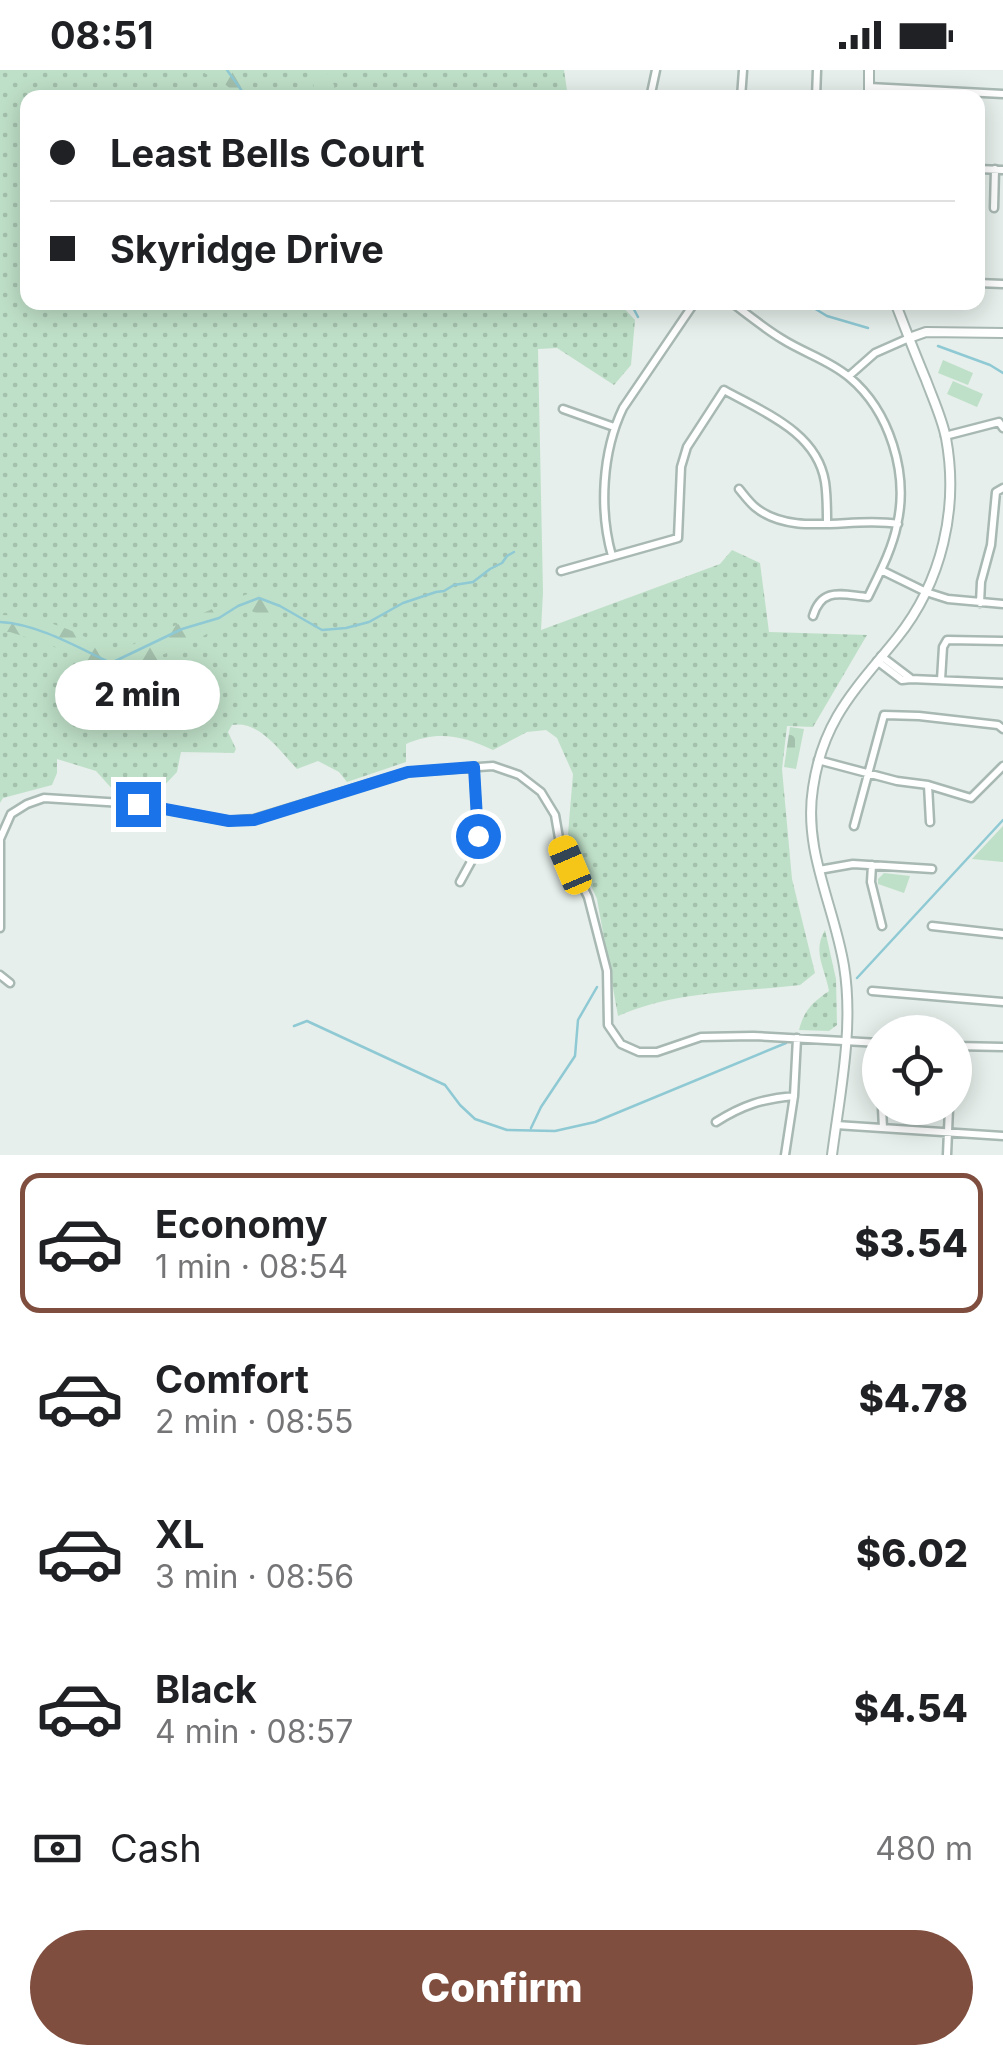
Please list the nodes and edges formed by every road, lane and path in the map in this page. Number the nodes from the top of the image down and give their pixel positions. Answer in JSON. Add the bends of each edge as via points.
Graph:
{"nodes":[{"id":1,"x":869,"y":70,"type":"edge"},
{"id":2,"x":869,"y":87,"type":"joint"},
{"id":3,"x":894,"y":90,"type":"edge"},
{"id":4,"x":999,"y":170,"type":"edge"},
{"id":5,"x":994,"y":208,"type":"dead end"},
{"id":6,"x":689,"y":310,"type":"edge"},
{"id":7,"x":743,"y":310,"type":"edge"},
{"id":8,"x":897,"y":310,"type":"edge"},
{"id":9,"x":1003,"y":333,"type":"edge"},
{"id":10,"x":909,"y":338,"type":"junction"},
{"id":11,"x":848,"y":376,"type":"junction"},
{"id":12,"x":564,"y":410,"type":"dead end"},
{"id":13,"x":614,"y":427,"type":"junction"},
{"id":14,"x":1003,"y":428,"type":"edge"},
{"id":15,"x":945,"y":436,"type":"junction"},
{"id":16,"x":1003,"y":488,"type":"edge"},
{"id":17,"x":738,"y":489,"type":"dead end"},
{"id":18,"x":827,"y":522,"type":"junction"},
{"id":19,"x":898,"y":524,"type":"junction"},
{"id":20,"x":612,"y":556,"type":"junction"},
{"id":21,"x":881,"y":570,"type":"junction"},
{"id":22,"x":561,"y":571,"type":"dead end"},
{"id":23,"x":926,"y":592,"type":"junction"},
{"id":24,"x":980,"y":603,"type":"junction"},
{"id":25,"x":1003,"y":604,"type":"edge"},
{"id":26,"x":813,"y":616,"type":"dead end"},
{"id":27,"x":1003,"y":641,"type":"edge"},
{"id":28,"x":879,"y":658,"type":"junction"},
{"id":29,"x":941,"y":680,"type":"junction"},
{"id":30,"x":1003,"y":683,"type":"edge"},
{"id":31,"x":1003,"y":728,"type":"edge"},
{"id":32,"x":818,"y":760,"type":"junction"},
{"id":33,"x":1003,"y":766,"type":"edge"},
{"id":34,"x":474,"y":767,"type":"junction"},
{"id":35,"x":868,"y":774,"type":"junction"},
{"id":36,"x":928,"y":785,"type":"junction"},
{"id":37,"x":930,"y":822,"type":"dead end"},
{"id":38,"x":854,"y":826,"type":"dead end"},
{"id":39,"x":872,"y":865,"type":"junction"},
{"id":40,"x":818,"y":870,"type":"junction"},
{"id":41,"x":932,"y":870,"type":"dead end"},
{"id":42,"x":460,"y":882,"type":"dead end"},
{"id":43,"x":882,"y":926,"type":"dead end"},
{"id":44,"x":932,"y":926,"type":"dead end"},
{"id":45,"x":0,"y":928,"type":"edge"},
{"id":46,"x":1003,"y":934,"type":"edge"},
{"id":47,"x":0,"y":975,"type":"edge"},
{"id":48,"x":10,"y":983,"type":"dead end"},
{"id":49,"x":872,"y":991,"type":"dead end"},
{"id":50,"x":1003,"y":1002,"type":"edge"},
{"id":51,"x":797,"y":1038,"type":"junction"},
{"id":52,"x":846,"y":1041,"type":"junction"},
{"id":53,"x":862,"y":1041,"type":"edge"},
{"id":54,"x":1003,"y":1045,"type":"edge"},
{"id":55,"x":972,"y":1046,"type":"edge"},
{"id":56,"x":794,"y":1096,"type":"junction"},
{"id":57,"x":716,"y":1122,"type":"dead end"},
{"id":58,"x":883,"y":1125,"type":"edge"},
{"id":59,"x":948,"y":1125,"type":"edge"},
{"id":60,"x":836,"y":1126,"type":"junction"},
{"id":61,"x":883,"y":1128,"type":"junction"},
{"id":62,"x":948,"y":1134,"type":"junction"},
{"id":63,"x":1003,"y":1136,"type":"edge"},
{"id":64,"x":785,"y":1155,"type":"edge"},
{"id":65,"x":832,"y":1155,"type":"edge"},
{"id":66,"x":947,"y":1155,"type":"edge"}],
"edges":[{"from":1,"to":2,"type":"street"},
{"from":2,"to":3,"type":"street"},
{"from":4,"to":5,"type":"street"},
{"from":6,"to":13,"type":"street"},
{"from":7,"to":11,"type":"street"},
{"from":8,"to":10,"type":"street"},
{"from":9,"to":10,"type":"street","via":[[926,332]]},
{"from":10,"to":11,"type":"street","via":[[875,353]]},
{"from":10,"to":15,"type":"street"},
{"from":11,"to":19,"type":"street","via":[[890,437],[900,478]]},
{"from":12,"to":13,"type":"street"},
{"from":13,"to":20,"type":"street","via":[[605,518]]},
{"from":14,"to":15,"type":"street","via":[[999,422]]},
{"from":15,"to":23,"type":"street","via":[[949,515]]},
{"from":16,"to":24,"type":"street","via":[[996,492]]},
{"from":17,"to":18,"type":"street","via":[[769,516]]},
{"from":18,"to":19,"type":"street"},
{"from":18,"to":20,"type":"street","via":[[825,481],[813,450],[788,426],[724,390],[687,447],[678,538]]},
{"from":19,"to":21,"type":"street"},
{"from":20,"to":22,"type":"street"},
{"from":21,"to":23,"type":"street"},
{"from":21,"to":26,"type":"street","via":[[868,597],[831,594]]},
{"from":23,"to":24,"type":"street"},
{"from":23,"to":28,"type":"street"},
{"from":24,"to":25,"type":"street"},
{"from":27,"to":29,"type":"street","via":[[947,640]]},
{"from":28,"to":29,"type":"street","via":[[910,679]]},
{"from":28,"to":32,"type":"street","via":[[842,706]]},
{"from":29,"to":30,"type":"street"},
{"from":31,"to":35,"type":"street","via":[[884,715]]},
{"from":32,"to":35,"type":"street"},
{"from":32,"to":40,"type":"street","via":[[811,810]]},
{"from":33,"to":36,"type":"street","via":[[971,798]]},
{"from":34,"to":42,"type":"street","via":[[478,836]]},
{"from":34,"to":45,"type":"street","via":[[408,772],[254,820],[44,798],[11,814],[0,839]]},
{"from":34,"to":51,"type":"street","via":[[519,775],[555,815],[588,897],[607,971],[608,1025],[621,1044],[657,1052],[701,1037]]},
{"from":35,"to":36,"type":"street"},
{"from":35,"to":38,"type":"street"},
{"from":36,"to":37,"type":"street"},
{"from":39,"to":40,"type":"street"},
{"from":39,"to":41,"type":"street"},
{"from":39,"to":43,"type":"street"},
{"from":40,"to":52,"type":"street","via":[[844,964]]},
{"from":44,"to":46,"type":"street"},
{"from":47,"to":48,"type":"street"},
{"from":49,"to":50,"type":"street"},
{"from":51,"to":52,"type":"street"},
{"from":51,"to":56,"type":"street"},
{"from":52,"to":53,"type":"street"},
{"from":52,"to":60,"type":"street"},
{"from":54,"to":55,"type":"street"},
{"from":56,"to":57,"type":"street","via":[[764,1098]]},
{"from":56,"to":64,"type":"street"},
{"from":58,"to":61,"type":"street"},
{"from":59,"to":62,"type":"street"},
{"from":60,"to":61,"type":"street"},
{"from":60,"to":65,"type":"street"},
{"from":61,"to":62,"type":"street"},
{"from":62,"to":63,"type":"street"},
{"from":62,"to":66,"type":"street"}]}
